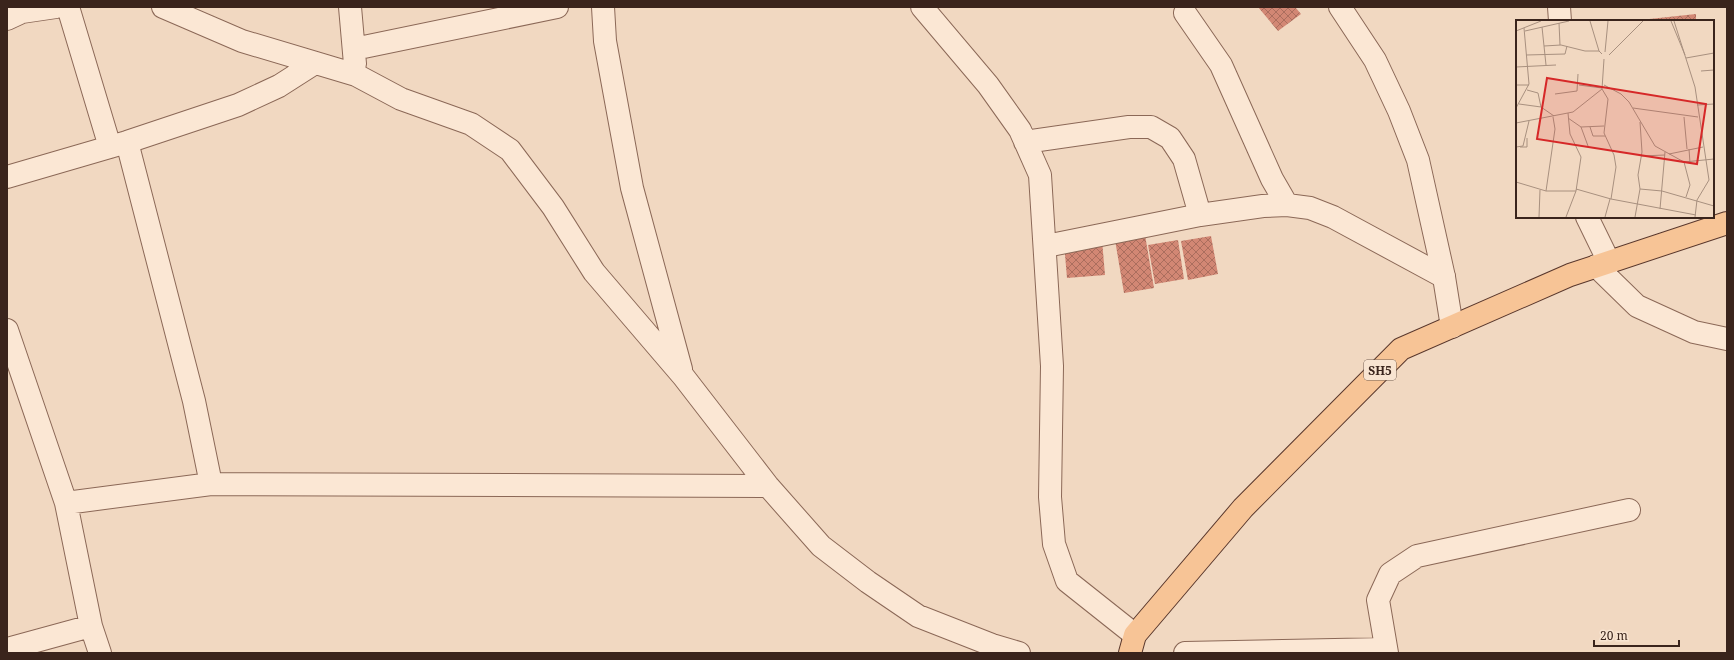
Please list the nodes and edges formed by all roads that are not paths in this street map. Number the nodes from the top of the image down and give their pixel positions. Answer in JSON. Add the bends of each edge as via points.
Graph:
{"nodes":[{"id":1,"x":56,"y":7,"type":"edge"},
{"id":2,"x":68,"y":7,"type":"edge"},
{"id":3,"x":163,"y":7,"type":"edge"},
{"id":4,"x":350,"y":7,"type":"edge"},
{"id":5,"x":556,"y":7,"type":"edge"},
{"id":6,"x":603,"y":7,"type":"edge"},
{"id":7,"x":922,"y":7,"type":"edge"},
{"id":8,"x":1340,"y":7,"type":"edge"},
{"id":9,"x":1559,"y":7,"type":"edge"},
{"id":10,"x":1185,"y":13,"type":"dead end"},
{"id":11,"x":7,"y":19,"type":"edge"},
{"id":12,"x":1560,"y":20,"type":"edge"},
{"id":13,"x":354,"y":49,"type":"junction"},
{"id":14,"x":315,"y":63,"type":"junction"},
{"id":15,"x":356,"y":75,"type":"junction"},
{"id":16,"x":1025,"y":142,"type":"junction"},
{"id":17,"x":118,"y":144,"type":"junction"},
{"id":18,"x":7,"y":177,"type":"edge"},
{"id":19,"x":1287,"y":205,"type":"junction"},
{"id":20,"x":1200,"y":215,"type":"junction"},
{"id":21,"x":1587,"y":218,"type":"edge"},
{"id":22,"x":1727,"y":223,"type":"edge"},
{"id":23,"x":1046,"y":246,"type":"junction"},
{"id":24,"x":1603,"y":264,"type":"junction"},
{"id":25,"x":1444,"y":277,"type":"junction"},
{"id":26,"x":1452,"y":327,"type":"junction"},
{"id":27,"x":7,"y":330,"type":"edge"},
{"id":28,"x":1727,"y":339,"type":"edge"},
{"id":29,"x":683,"y":376,"type":"junction"},
{"id":30,"x":211,"y":484,"type":"junction"},
{"id":31,"x":768,"y":486,"type":"junction"},
{"id":32,"x":66,"y":503,"type":"junction"},
{"id":33,"x":1629,"y":510,"type":"dead end"},
{"id":34,"x":91,"y":626,"type":"junction"},
{"id":35,"x":1133,"y":644,"type":"edge"},
{"id":36,"x":7,"y":649,"type":"edge"},
{"id":37,"x":1387,"y":651,"type":"edge"},
{"id":38,"x":100,"y":653,"type":"edge"},
{"id":39,"x":1019,"y":653,"type":"edge"},
{"id":40,"x":1185,"y":653,"type":"edge"}],
"edges":[{"from":1,"to":11,"type":"street","via":[[22,12]]},
{"from":2,"to":17,"type":"street"},
{"from":3,"to":14,"type":"street","via":[[242,41]]},
{"from":4,"to":13,"type":"street"},
{"from":5,"to":13,"type":"street"},
{"from":6,"to":29,"type":"street","via":[[605,41],[632,188]]},
{"from":7,"to":16,"type":"street","via":[[988,85],[1020,130]]},
{"from":8,"to":25,"type":"street","via":[[1375,60],[1418,160]]},
{"from":9,"to":12,"type":"street"},
{"from":10,"to":19,"type":"street","via":[[1221,65],[1272,179]]},
{"from":13,"to":15,"type":"street"},
{"from":14,"to":15,"type":"street"},
{"from":14,"to":17,"type":"street","via":[[279,86],[238,105]]},
{"from":15,"to":29,"type":"street","via":[[401,99],[471,124],[510,150],[553,206],[594,272]]},
{"from":16,"to":20,"type":"street","via":[[1129,127],[1151,128],[1170,138],[1184,159]]},
{"from":16,"to":23,"type":"street","via":[[1040,175]]},
{"from":17,"to":18,"type":"street"},
{"from":17,"to":30,"type":"street","via":[[194,400]]},
{"from":19,"to":20,"type":"street"},
{"from":19,"to":25,"type":"street","via":[[1310,208],[1334,217]]},
{"from":20,"to":23,"type":"street"},
{"from":21,"to":24,"type":"street"},
{"from":22,"to":24,"type":"main road","number":"SH5"},
{"from":23,"to":35,"type":"street","via":[[1052,366],[1050,497],[1054,544],[1067,581]]},
{"from":24,"to":26,"type":"main road","number":"SH5","via":[[1570,275]]},
{"from":24,"to":28,"type":"street","via":[[1637,306],[1694,332]]},
{"from":25,"to":26,"type":"street"},
{"from":26,"to":35,"type":"main road","number":"SH5","via":[[1401,349],[1244,508]]},
{"from":27,"to":32,"type":"street"},
{"from":29,"to":31,"type":"street"},
{"from":30,"to":31,"type":"street"},
{"from":30,"to":32,"type":"street"},
{"from":31,"to":39,"type":"street","via":[[821,546],[918,616],[992,646]]},
{"from":32,"to":34,"type":"street"},
{"from":33,"to":37,"type":"street","via":[[1417,556],[1390,574],[1378,600]]},
{"from":34,"to":36,"type":"street"},
{"from":34,"to":38,"type":"street"},
{"from":37,"to":40,"type":"street"}]}
